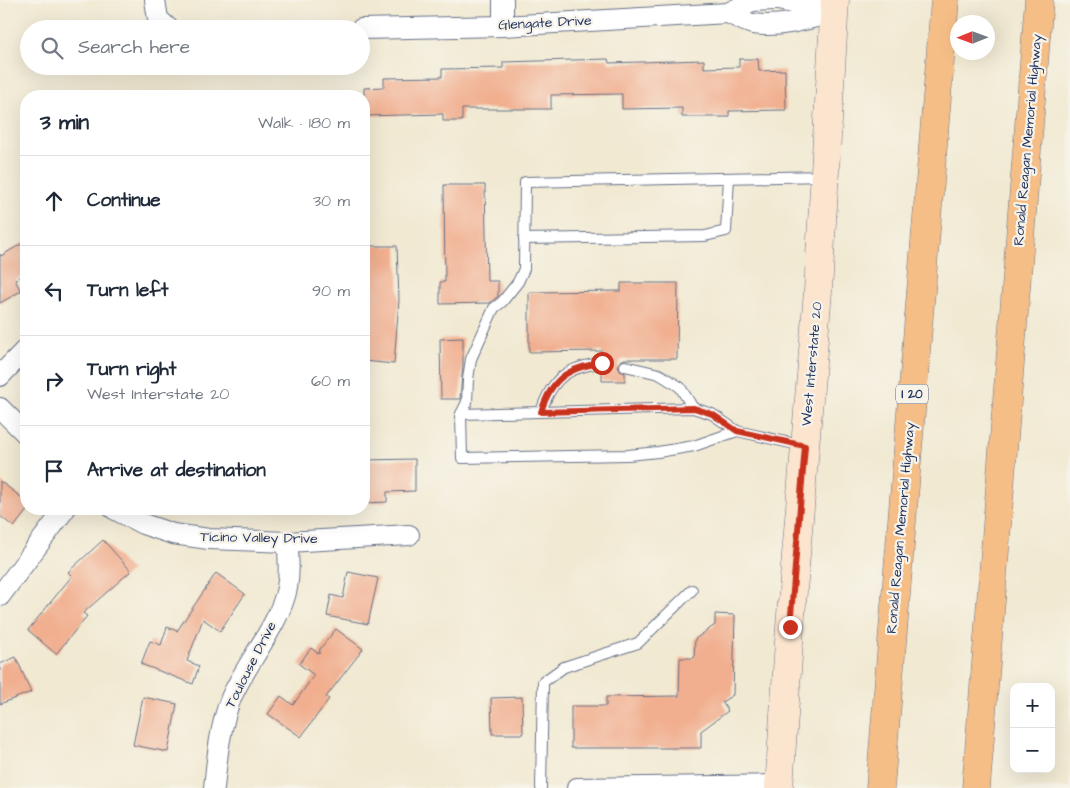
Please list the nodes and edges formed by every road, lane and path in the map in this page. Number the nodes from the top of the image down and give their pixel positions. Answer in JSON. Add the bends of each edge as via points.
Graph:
{"nodes":[{"id":1,"x":155,"y":0,"type":"edge"},
{"id":2,"x":502,"y":0,"type":"edge"},
{"id":3,"x":777,"y":0,"type":"edge"},
{"id":4,"x":945,"y":0,"type":"edge"},
{"id":5,"x":1039,"y":0,"type":"edge"},
{"id":6,"x":835,"y":6,"type":"edge"},
{"id":7,"x":728,"y":13,"type":"junction"},
{"id":8,"x":159,"y":20,"type":"edge"},
{"id":9,"x":778,"y":24,"type":"junction"},
{"id":10,"x":503,"y":26,"type":"junction"},
{"id":11,"x":370,"y":29,"type":"edge"},
{"id":12,"x":825,"y":176,"type":"junction"},
{"id":13,"x":729,"y":178,"type":"junction"},
{"id":14,"x":524,"y":239,"type":"junction"},
{"id":15,"x":20,"y":355,"type":"edge"},
{"id":16,"x":602,"y":363,"type":"dead end"},
{"id":17,"x":625,"y":366,"type":"dead end"},
{"id":18,"x":0,"y":376,"type":"edge"},
{"id":19,"x":0,"y":408,"type":"edge"},
{"id":20,"x":694,"y":408,"type":"junction"},
{"id":21,"x":541,"y":412,"type":"junction"},
{"id":22,"x":460,"y":414,"type":"junction"},
{"id":23,"x":20,"y":428,"type":"edge"},
{"id":24,"x":737,"y":431,"type":"junction"},
{"id":25,"x":805,"y":446,"type":"junction"},
{"id":26,"x":61,"y":515,"type":"edge"},
{"id":27,"x":126,"y":515,"type":"edge"},
{"id":28,"x":408,"y":535,"type":"dead end"},
{"id":29,"x":288,"y":542,"type":"junction"},
{"id":30,"x":692,"y":590,"type":"dead end"},
{"id":31,"x":0,"y":596,"type":"edge"},
{"id":32,"x":779,"y":786,"type":"edge"},
{"id":33,"x":214,"y":788,"type":"edge"},
{"id":34,"x":541,"y":788,"type":"edge"},
{"id":35,"x":577,"y":788,"type":"edge"},
{"id":36,"x":880,"y":788,"type":"edge"},
{"id":37,"x":976,"y":788,"type":"edge"}],
"edges":[{"from":1,"to":8,"type":"street"},
{"from":2,"to":10,"type":"street"},
{"from":3,"to":6,"type":"street","name":"Glengate Drive"},
{"from":3,"to":7,"type":"street","name":"Glengate Drive","via":[[752,1]]},
{"from":3,"to":9,"type":"street"},
{"from":4,"to":36,"type":"highway","name":"Ronald Reagan Memorial Highway","number":"I 20"},
{"from":5,"to":37,"type":"highway","name":"Ronald Reagan Memorial Highway"},
{"from":6,"to":9,"type":"street","name":"Glengate Drive","via":[[794,23]]},
{"from":6,"to":12,"type":"main road","name":"West Interstate 20"},
{"from":7,"to":9,"type":"street","name":"Glengate Drive","via":[[752,24]]},
{"from":7,"to":10,"type":"street","name":"Glengate Drive"},
{"from":10,"to":11,"type":"street","name":"Glengate Drive"},
{"from":12,"to":13,"type":"lane"},
{"from":12,"to":25,"type":"main road","name":"West Interstate 20"},
{"from":13,"to":14,"type":"lane","via":[[726,231],[705,236]]},
{"from":13,"to":14,"type":"lane","via":[[525,182]]},
{"from":14,"to":22,"type":"lane","via":[[524,269],[518,282],[494,308],[471,359],[467,402]]},
{"from":15,"to":18,"type":"street"},
{"from":16,"to":21,"type":"lane","via":[[584,365],[552,385]]},
{"from":17,"to":20,"type":"lane","via":[[659,374],[680,388]]},
{"from":19,"to":23,"type":"street"},
{"from":20,"to":21,"type":"lane"},
{"from":20,"to":24,"type":"lane","via":[[712,414]]},
{"from":21,"to":22,"type":"lane"},
{"from":22,"to":24,"type":"lane","via":[[462,458],[650,453],[694,446]]},
{"from":24,"to":25,"type":"lane"},
{"from":25,"to":32,"type":"main road","name":"West Interstate 20"},
{"from":26,"to":31,"type":"street"},
{"from":27,"to":29,"type":"street","name":"Ticino Valley Drive","via":[[174,534],[209,539]]},
{"from":28,"to":29,"type":"street","name":"Ticino Valley Drive"},
{"from":29,"to":33,"type":"street","name":"Toulouse Drive","via":[[286,590],[274,621],[231,698],[218,746]]},
{"from":30,"to":34,"type":"lane","via":[[638,643],[564,667],[543,682]]},
{"from":32,"to":35,"type":"street"}]}
